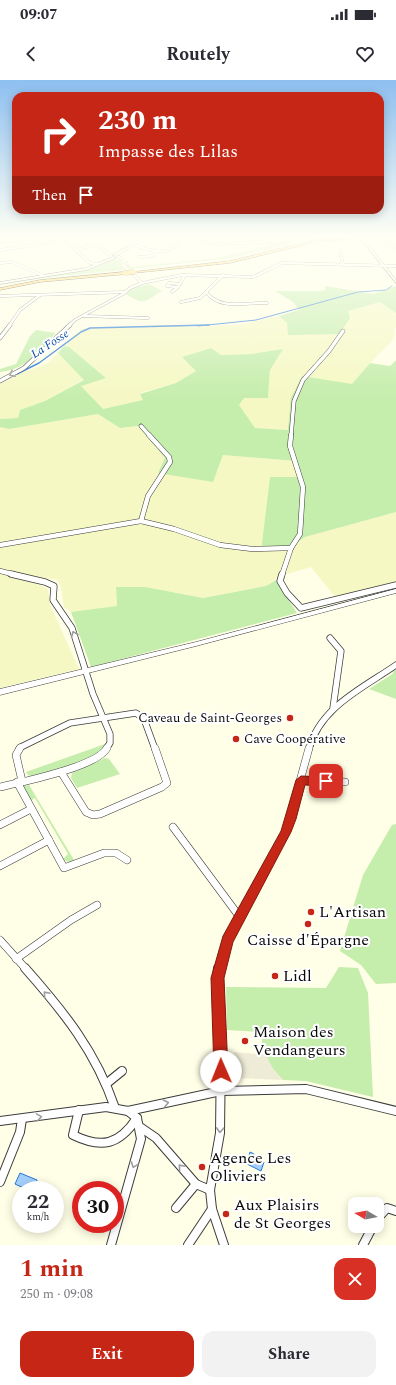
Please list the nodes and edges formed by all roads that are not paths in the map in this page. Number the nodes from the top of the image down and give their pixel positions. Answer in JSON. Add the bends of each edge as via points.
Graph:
{"nodes":[{"id":1,"x":126,"y":292,"type":"joint"},
{"id":2,"x":206,"y":292,"type":"joint"},
{"id":3,"x":41,"y":295,"type":"junction"},
{"id":4,"x":0,"y":296,"type":"edge"},
{"id":5,"x":181,"y":302,"type":"dead end"},
{"id":6,"x":267,"y":303,"type":"dead end"},
{"id":7,"x":221,"y":304,"type":"junction"},
{"id":8,"x":223,"y":308,"type":"dead end"},
{"id":9,"x":83,"y":316,"type":"junction"},
{"id":10,"x":148,"y":318,"type":"dead end"},
{"id":11,"x":343,"y":331,"type":"dead end"},
{"id":12,"x":1,"y":336,"type":"edge"},
{"id":13,"x":0,"y":381,"type":"edge"},
{"id":14,"x":140,"y":426,"type":"dead end"},
{"id":15,"x":141,"y":522,"type":"junction"},
{"id":16,"x":0,"y":545,"type":"edge"},
{"id":17,"x":291,"y":548,"type":"junction"},
{"id":18,"x":0,"y":571,"type":"edge"},
{"id":19,"x":396,"y":585,"type":"edge"},
{"id":20,"x":396,"y":591,"type":"edge"},
{"id":21,"x":330,"y":638,"type":"dead end"},
{"id":22,"x":396,"y":665,"type":"edge"},
{"id":23,"x":85,"y":671,"type":"junction"},
{"id":24,"x":0,"y":692,"type":"edge"},
{"id":25,"x":333,"y":708,"type":"junction"},
{"id":26,"x":104,"y":718,"type":"junction"},
{"id":27,"x":61,"y":772,"type":"junction"},
{"id":28,"x":301,"y":780,"type":"junction"},
{"id":29,"x":20,"y":781,"type":"junction"},
{"id":30,"x":345,"y":782,"type":"dead end"},
{"id":31,"x":0,"y":787,"type":"edge"},
{"id":32,"x":31,"y":809,"type":"junction"},
{"id":33,"x":0,"y":825,"type":"edge"},
{"id":34,"x":173,"y":827,"type":"dead end"},
{"id":35,"x":49,"y":840,"type":"junction"},
{"id":36,"x":127,"y":860,"type":"dead end"},
{"id":37,"x":0,"y":866,"type":"edge"},
{"id":38,"x":97,"y":905,"type":"dead end"},
{"id":39,"x":239,"y":916,"type":"junction"},
{"id":40,"x":0,"y":940,"type":"edge"},
{"id":41,"x":16,"y":959,"type":"junction"},
{"id":42,"x":122,"y":1071,"type":"dead end"},
{"id":43,"x":106,"y":1084,"type":"junction"},
{"id":44,"x":221,"y":1091,"type":"junction"},
{"id":45,"x":115,"y":1108,"type":"junction"},
{"id":46,"x":79,"y":1110,"type":"junction"},
{"id":47,"x":128,"y":1111,"type":"junction"},
{"id":48,"x":396,"y":1111,"type":"edge"},
{"id":49,"x":137,"y":1118,"type":"junction"},
{"id":50,"x":22,"y":1119,"type":"junction"},
{"id":51,"x":0,"y":1121,"type":"edge"},
{"id":52,"x":140,"y":1128,"type":"junction"},
{"id":53,"x":0,"y":1182,"type":"edge"},
{"id":54,"x":196,"y":1184,"type":"junction"},
{"id":55,"x":210,"y":1190,"type":"junction"},
{"id":56,"x":176,"y":1208,"type":"dead end"},
{"id":57,"x":212,"y":1209,"type":"junction"},
{"id":58,"x":384,"y":1211,"type":"edge"},
{"id":59,"x":396,"y":1211,"type":"edge"},
{"id":60,"x":369,"y":1233,"type":"edge"},
{"id":61,"x":111,"y":1245,"type":"edge"},
{"id":62,"x":188,"y":1245,"type":"edge"},
{"id":63,"x":224,"y":1245,"type":"edge"},
{"id":64,"x":363,"y":1245,"type":"edge"}],
"edges":[{"from":1,"to":3,"type":"street"},
{"from":1,"to":9,"type":"street"},
{"from":2,"to":5,"type":"street","via":[[200,298]]},
{"from":2,"to":7,"type":"street"},
{"from":3,"to":4,"type":"street"},
{"from":3,"to":12,"type":"street","via":[[20,310]]},
{"from":6,"to":7,"type":"street"},
{"from":7,"to":8,"type":"street"},
{"from":9,"to":10,"type":"street"},
{"from":9,"to":13,"type":"street","one_way":true,"via":[[58,334],[24,368]]},
{"from":11,"to":17,"type":"street","via":[[303,380],[294,401],[290,446],[303,492],[300,534]]},
{"from":14,"to":15,"type":"street","via":[[169,457],[170,462],[148,496]]},
{"from":15,"to":16,"type":"street"},
{"from":15,"to":17,"type":"street","via":[[157,524],[220,545],[252,549]]},
{"from":17,"to":19,"type":"street","via":[[280,581],[301,608]]},
{"from":23,"to":18,"type":"street","one_way":true,"via":[[72,628],[53,600],[52,583]]},
{"from":20,"to":23,"type":"street"},
{"from":21,"to":25,"type":"street","via":[[341,651]]},
{"from":22,"to":25,"type":"street"},
{"from":23,"to":24,"type":"street"},
{"from":23,"to":26,"type":"street"},
{"from":25,"to":28,"type":"street","via":[[314,734]]},
{"from":26,"to":27,"type":"street","via":[[110,734],[108,749],[94,759]]},
{"from":26,"to":27,"type":"street","via":[[133,713],[141,715],[167,777],[167,783],[142,796],[93,815],[86,812]]},
{"from":26,"to":29,"type":"street","via":[[70,724],[21,747],[16,755]]},
{"from":27,"to":29,"type":"street"},
{"from":28,"to":30,"type":"street"},
{"from":28,"to":39,"type":"street","via":[[286,832]]},
{"from":29,"to":31,"type":"street"},
{"from":29,"to":32,"type":"street"},
{"from":32,"to":33,"type":"street"},
{"from":32,"to":35,"type":"street"},
{"from":34,"to":39,"type":"street"},
{"from":35,"to":36,"type":"street","via":[[64,868],[104,853],[116,853]]},
{"from":35,"to":37,"type":"street"},
{"from":38,"to":41,"type":"street","via":[[70,920]]},
{"from":39,"to":44,"type":"street","via":[[228,940],[217,978]]},
{"from":40,"to":41,"type":"street"},
{"from":43,"to":41,"type":"street","one_way":true,"via":[[72,1023]]},
{"from":42,"to":43,"type":"street"},
{"from":43,"to":45,"type":"street"},
{"from":47,"to":44,"type":"street","one_way":true},
{"from":44,"to":48,"type":"street","via":[[306,1089]]},
{"from":44,"to":55,"type":"street","one_way":true,"via":[[220,1134]]},
{"from":45,"to":46,"type":"street"},
{"from":45,"to":47,"type":"street"},
{"from":46,"to":49,"type":"street","via":[[73,1136],[100,1144],[110,1143],[129,1131]]},
{"from":50,"to":46,"type":"street","one_way":true},
{"from":47,"to":49,"type":"street"},
{"from":49,"to":52,"type":"street"},
{"from":50,"to":51,"type":"street"},
{"from":50,"to":53,"type":"street","via":[[20,1132]]},
{"from":54,"to":52,"type":"street","one_way":true,"via":[[156,1138]]},
{"from":52,"to":61,"type":"street","one_way":true,"via":[[139,1152],[127,1184]]},
{"from":54,"to":55,"type":"street"},
{"from":54,"to":56,"type":"street"},
{"from":55,"to":57,"type":"street"},
{"from":57,"to":62,"type":"street"},
{"from":57,"to":63,"type":"street"},
{"from":58,"to":59,"type":"street","via":[[387,1208]]},
{"from":60,"to":64,"type":"street"}]}
